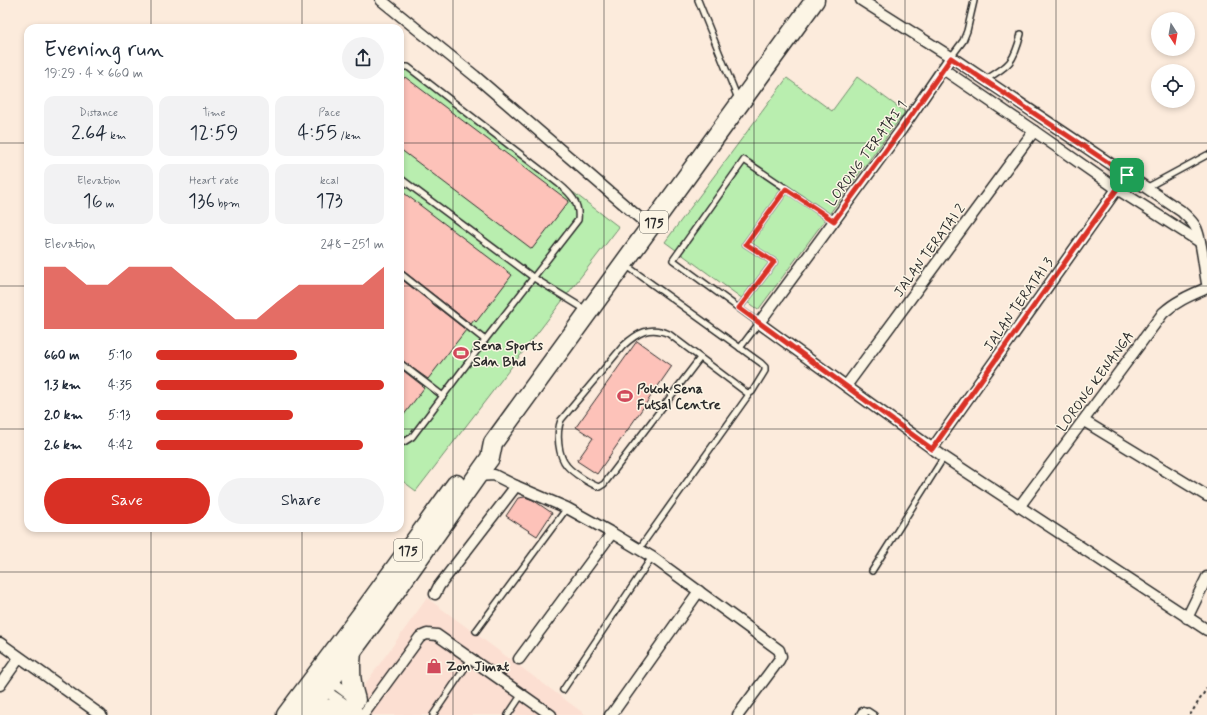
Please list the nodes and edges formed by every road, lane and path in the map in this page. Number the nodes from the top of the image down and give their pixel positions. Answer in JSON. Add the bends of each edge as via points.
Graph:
{"nodes":[{"id":1,"x":381,"y":0,"type":"edge"},
{"id":2,"x":698,"y":0,"type":"edge"},
{"id":3,"x":815,"y":0,"type":"edge"},
{"id":4,"x":861,"y":0,"type":"edge"},
{"id":5,"x":974,"y":1,"type":"edge"},
{"id":6,"x":1021,"y":34,"type":"dead end"},
{"id":7,"x":951,"y":58,"type":"junction"},
{"id":8,"x":404,"y":67,"type":"edge"},
{"id":9,"x":943,"y":69,"type":"junction"},
{"id":10,"x":984,"y":81,"type":"junction"},
{"id":11,"x":739,"y":104,"type":"junction"},
{"id":12,"x":1034,"y":131,"type":"junction"},
{"id":13,"x":1207,"y":155,"type":"edge"},
{"id":14,"x":1127,"y":175,"type":"junction"},
{"id":15,"x":404,"y":181,"type":"edge"},
{"id":16,"x":1146,"y":188,"type":"junction"},
{"id":17,"x":786,"y":189,"type":"junction"},
{"id":18,"x":1117,"y":189,"type":"junction"},
{"id":19,"x":834,"y":221,"type":"junction"},
{"id":20,"x":650,"y":227,"type":"junction"},
{"id":21,"x":1200,"y":242,"type":"junction"},
{"id":22,"x":624,"y":264,"type":"junction"},
{"id":23,"x":404,"y":276,"type":"edge"},
{"id":24,"x":534,"y":278,"type":"junction"},
{"id":25,"x":1207,"y":283,"type":"edge"},
{"id":26,"x":1207,"y":288,"type":"edge"},
{"id":27,"x":739,"y":308,"type":"junction"},
{"id":28,"x":588,"y":312,"type":"junction"},
{"id":29,"x":759,"y":323,"type":"junction"},
{"id":30,"x":485,"y":340,"type":"junction"},
{"id":31,"x":740,"y":348,"type":"junction"},
{"id":32,"x":700,"y":358,"type":"junction"},
{"id":33,"x":404,"y":366,"type":"edge"},
{"id":34,"x":846,"y":386,"type":"junction"},
{"id":35,"x":750,"y":393,"type":"junction"},
{"id":36,"x":443,"y":396,"type":"junction"},
{"id":37,"x":1084,"y":421,"type":"junction"},
{"id":38,"x":404,"y":442,"type":"edge"},
{"id":39,"x":493,"y":443,"type":"junction"},
{"id":40,"x":932,"y":449,"type":"junction"},
{"id":41,"x":944,"y":457,"type":"junction"},
{"id":42,"x":486,"y":471,"type":"junction"},
{"id":43,"x":516,"y":486,"type":"junction"},
{"id":44,"x":1207,"y":496,"type":"edge"},
{"id":45,"x":1019,"y":507,"type":"junction"},
{"id":46,"x":567,"y":508,"type":"junction"},
{"id":47,"x":612,"y":533,"type":"junction"},
{"id":48,"x":639,"y":549,"type":"junction"},
{"id":49,"x":652,"y":557,"type":"junction"},
{"id":50,"x":872,"y":571,"type":"dead end"},
{"id":51,"x":1207,"y":577,"type":"edge"},
{"id":52,"x":699,"y":591,"type":"junction"},
{"id":53,"x":436,"y":594,"type":"dead end"},
{"id":54,"x":1187,"y":618,"type":"junction"},
{"id":55,"x":1207,"y":630,"type":"edge"},
{"id":56,"x":476,"y":631,"type":"dead end"},
{"id":57,"x":0,"y":643,"type":"edge"},
{"id":58,"x":352,"y":651,"type":"junction"},
{"id":59,"x":19,"y":658,"type":"junction"},
{"id":60,"x":471,"y":659,"type":"junction"},
{"id":61,"x":519,"y":659,"type":"dead end"},
{"id":62,"x":0,"y":685,"type":"edge"},
{"id":63,"x":321,"y":685,"type":"junction"},
{"id":64,"x":1207,"y":688,"type":"edge"},
{"id":65,"x":563,"y":690,"type":"dead end"},
{"id":66,"x":522,"y":694,"type":"junction"},
{"id":67,"x":377,"y":696,"type":"junction"},
{"id":68,"x":357,"y":710,"type":"edge"},
{"id":69,"x":307,"y":712,"type":"edge"},
{"id":70,"x":863,"y":714,"type":"edge"},
{"id":71,"x":101,"y":715,"type":"edge"},
{"id":72,"x":286,"y":715,"type":"edge"},
{"id":73,"x":433,"y":715,"type":"edge"},
{"id":74,"x":508,"y":715,"type":"edge"},
{"id":75,"x":551,"y":715,"type":"edge"},
{"id":76,"x":610,"y":715,"type":"edge"},
{"id":77,"x":738,"y":715,"type":"edge"},
{"id":78,"x":874,"y":715,"type":"edge"},
{"id":79,"x":1190,"y":715,"type":"edge"}],
"edges":[{"from":1,"to":20,"type":"street","via":[[475,76]]},
{"from":2,"to":11,"type":"lane"},
{"from":3,"to":11,"type":"highway","number":"175"},
{"from":4,"to":7,"type":"street"},
{"from":5,"to":7,"type":"lane","via":[[968,31]]},
{"from":6,"to":10,"type":"lane","via":[[1010,62]]},
{"from":7,"to":9,"type":"street","name":"LORONG TERATAI 1"},
{"from":7,"to":10,"type":"street"},
{"from":8,"to":24,"type":"lane","via":[[408,67],[570,194],[579,211],[578,220]]},
{"from":9,"to":12,"type":"street"},
{"from":9,"to":19,"type":"street","name":"LORONG TERATAI 1"},
{"from":10,"to":14,"type":"street"},
{"from":11,"to":20,"type":"highway","number":"175"},
{"from":12,"to":18,"type":"street"},
{"from":12,"to":34,"type":"street","name":"JALAN TERATAI 2"},
{"from":13,"to":16,"type":"lane"},
{"from":14,"to":16,"type":"street"},
{"from":14,"to":18,"type":"street","name":"JALAN TERATAI 3"},
{"from":15,"to":24,"type":"lane"},
{"from":16,"to":21,"type":"street","via":[[1181,211],[1196,228]]},
{"from":17,"to":19,"type":"lane"},
{"from":17,"to":27,"type":"lane","via":[[746,244],[774,262]]},
{"from":17,"to":27,"type":"lane","via":[[744,160],[673,260]]},
{"from":18,"to":21,"type":"street"},
{"from":18,"to":40,"type":"street","name":"JALAN TERATAI 3"},
{"from":19,"to":29,"type":"street","name":"LORONG TERATAI 1"},
{"from":20,"to":22,"type":"highway","number":"175"},
{"from":21,"to":25,"type":"street"},
{"from":22,"to":28,"type":"highway","number":"175"},
{"from":22,"to":31,"type":"lane"},
{"from":23,"to":30,"type":"lane"},
{"from":24,"to":28,"type":"lane"},
{"from":24,"to":30,"type":"lane"},
{"from":26,"to":37,"type":"street","name":"LORONG KENANGA","via":[[1172,304],[1163,313]]},
{"from":27,"to":29,"type":"lane"},
{"from":28,"to":39,"type":"highway","number":"175"},
{"from":29,"to":31,"type":"lane"},
{"from":29,"to":34,"type":"street"},
{"from":30,"to":36,"type":"lane"},
{"from":31,"to":35,"type":"lane","via":[[761,363],[765,369]]},
{"from":32,"to":32,"type":"lane","via":[[669,334],[656,329],[647,330],[630,339],[561,420],[558,441],[568,467],[592,485],[599,487],[604,484]]},
{"from":32,"to":35,"type":"lane","via":[[746,393]]},
{"from":33,"to":36,"type":"lane"},
{"from":34,"to":40,"type":"street"},
{"from":35,"to":48,"type":"lane"},
{"from":36,"to":38,"type":"lane","via":[[412,437]]},
{"from":37,"to":44,"type":"street"},
{"from":37,"to":45,"type":"street","name":"LORONG KENANGA"},
{"from":39,"to":42,"type":"highway","number":"175"},
{"from":39,"to":63,"type":"highway","number":"175","via":[[480,451],[327,660]]},
{"from":40,"to":41,"type":"street"},
{"from":41,"to":45,"type":"street"},
{"from":41,"to":50,"type":"lane"},
{"from":42,"to":43,"type":"street"},
{"from":42,"to":58,"type":"highway","number":"175"},
{"from":43,"to":46,"type":"street"},
{"from":43,"to":53,"type":"street","via":[[439,586]]},
{"from":45,"to":54,"type":"street"},
{"from":46,"to":47,"type":"street"},
{"from":46,"to":56,"type":"lane"},
{"from":47,"to":48,"type":"street"},
{"from":47,"to":61,"type":"street"},
{"from":48,"to":49,"type":"street"},
{"from":49,"to":52,"type":"street"},
{"from":49,"to":65,"type":"lane"},
{"from":51,"to":54,"type":"street"},
{"from":52,"to":76,"type":"street"},
{"from":52,"to":77,"type":"street","via":[[780,652],[779,660]]},
{"from":54,"to":55,"type":"street"},
{"from":57,"to":59,"type":"street"},
{"from":58,"to":63,"type":"highway","number":"175"},
{"from":58,"to":68,"type":"highway","via":[[352,689]]},
{"from":59,"to":62,"type":"street"},
{"from":59,"to":71,"type":"street"},
{"from":60,"to":66,"type":"street"},
{"from":60,"to":67,"type":"street","via":[[437,635],[420,637]]},
{"from":60,"to":73,"type":"lane"},
{"from":63,"to":68,"type":"street","via":[[349,707]]},
{"from":63,"to":69,"type":"highway","number":"175"},
{"from":63,"to":72,"type":"highway","number":"175"},
{"from":64,"to":79,"type":"path"},
{"from":66,"to":74,"type":"lane"},
{"from":66,"to":75,"type":"street"},
{"from":67,"to":68,"type":"street"},
{"from":67,"to":68,"type":"street","via":[[363,703]]},
{"from":68,"to":69,"type":"highway","via":[[334,708]]},
{"from":70,"to":78,"type":"lane","via":[[868,711]]}]}
